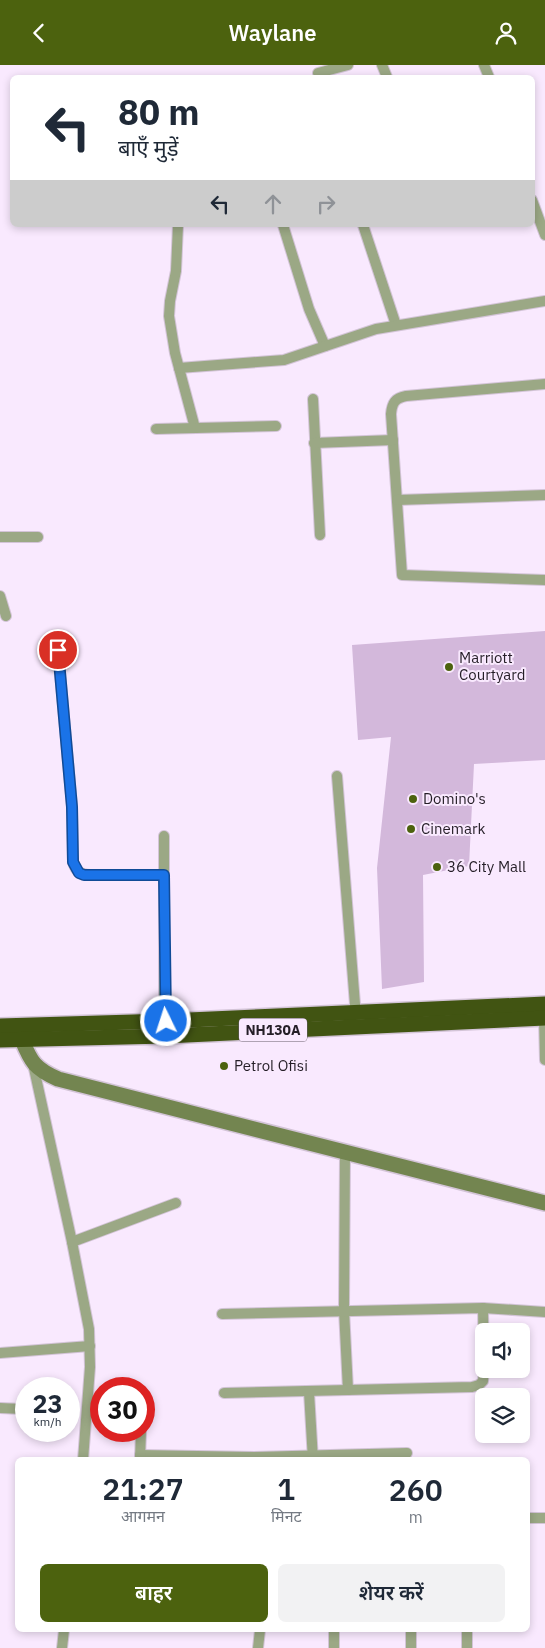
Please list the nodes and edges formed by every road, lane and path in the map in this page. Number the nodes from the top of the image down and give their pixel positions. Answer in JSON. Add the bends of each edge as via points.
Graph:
{"nodes":[{"id":1,"x":348,"y":65,"type":"edge"},
{"id":2,"x":318,"y":72,"type":"edge"},
{"id":3,"x":535,"y":208,"type":"edge"},
{"id":4,"x":178,"y":227,"type":"edge"},
{"id":5,"x":285,"y":227,"type":"edge"},
{"id":6,"x":364,"y":227,"type":"edge"},
{"id":7,"x":545,"y":235,"type":"edge"},
{"id":8,"x":545,"y":301,"type":"edge"},
{"id":9,"x":396,"y":325,"type":"junction"},
{"id":10,"x":325,"y":346,"type":"junction"},
{"id":11,"x":179,"y":368,"type":"junction"},
{"id":12,"x":545,"y":384,"type":"edge"},
{"id":13,"x":313,"y":399,"type":"dead end"},
{"id":14,"x":276,"y":426,"type":"dead end"},
{"id":15,"x":195,"y":428,"type":"junction"},
{"id":16,"x":156,"y":429,"type":"dead end"},
{"id":17,"x":394,"y":440,"type":"junction"},
{"id":18,"x":314,"y":443,"type":"junction"},
{"id":19,"x":545,"y":495,"type":"edge"},
{"id":20,"x":397,"y":500,"type":"junction"},
{"id":21,"x":320,"y":535,"type":"dead end"},
{"id":22,"x":0,"y":537,"type":"edge"},
{"id":23,"x":38,"y":537,"type":"dead end"},
{"id":24,"x":545,"y":580,"type":"edge"},
{"id":25,"x":0,"y":596,"type":"edge"},
{"id":26,"x":6,"y":616,"type":"dead end"},
{"id":27,"x":58,"y":650,"type":"dead end"},
{"id":28,"x":337,"y":776,"type":"dead end"},
{"id":29,"x":164,"y":836,"type":"dead end"},
{"id":30,"x":164,"y":875,"type":"junction"},
{"id":31,"x":545,"y":1013,"type":"edge"},
{"id":32,"x":356,"y":1020,"type":"junction"},
{"id":33,"x":166,"y":1021,"type":"junction"},
{"id":34,"x":0,"y":1026,"type":"edge"},
{"id":35,"x":0,"y":1040,"type":"edge"},
{"id":36,"x":22,"y":1040,"type":"junction"},
{"id":37,"x":545,"y":1060,"type":"edge"},
{"id":38,"x":33,"y":1064,"type":"junction"},
{"id":39,"x":345,"y":1151,"type":"junction"},
{"id":40,"x":176,"y":1203,"type":"dead end"},
{"id":41,"x":545,"y":1203,"type":"edge"},
{"id":42,"x":72,"y":1242,"type":"junction"},
{"id":43,"x":483,"y":1308,"type":"junction"},
{"id":44,"x":344,"y":1310,"type":"junction"},
{"id":45,"x":545,"y":1312,"type":"edge"},
{"id":46,"x":222,"y":1314,"type":"dead end"},
{"id":47,"x":483,"y":1323,"type":"edge"},
{"id":48,"x":90,"y":1346,"type":"junction"},
{"id":49,"x":0,"y":1353,"type":"edge"},
{"id":50,"x":483,"y":1378,"type":"edge"},
{"id":51,"x":348,"y":1391,"type":"junction"},
{"id":52,"x":309,"y":1392,"type":"junction"},
{"id":53,"x":224,"y":1393,"type":"dead end"},
{"id":54,"x":0,"y":1408,"type":"edge"},
{"id":55,"x":15,"y":1409,"type":"edge"},
{"id":56,"x":141,"y":1442,"type":"edge"},
{"id":57,"x":408,"y":1453,"type":"dead end"},
{"id":58,"x":83,"y":1457,"type":"edge"},
{"id":59,"x":140,"y":1457,"type":"edge"},
{"id":60,"x":313,"y":1457,"type":"edge"},
{"id":61,"x":332,"y":1457,"type":"edge"},
{"id":62,"x":530,"y":1518,"type":"edge"},
{"id":63,"x":545,"y":1518,"type":"edge"},
{"id":64,"x":64,"y":1632,"type":"edge"},
{"id":65,"x":260,"y":1632,"type":"edge"},
{"id":66,"x":334,"y":1632,"type":"edge"},
{"id":67,"x":411,"y":1632,"type":"edge"},
{"id":68,"x":467,"y":1632,"type":"edge"},
{"id":69,"x":62,"y":1648,"type":"edge"},
{"id":70,"x":258,"y":1648,"type":"edge"},
{"id":71,"x":334,"y":1648,"type":"edge"},
{"id":72,"x":411,"y":1648,"type":"edge"},
{"id":73,"x":468,"y":1648,"type":"edge"}],
"edges":[{"from":1,"to":2,"type":"street"},
{"from":3,"to":7,"type":"street"},
{"from":4,"to":11,"type":"street","via":[[169,316]]},
{"from":5,"to":10,"type":"street","via":[[309,309]]},
{"from":6,"to":9,"type":"street"},
{"from":8,"to":9,"type":"street"},
{"from":9,"to":10,"type":"street"},
{"from":10,"to":11,"type":"street","via":[[275,361]]},
{"from":11,"to":15,"type":"street"},
{"from":12,"to":17,"type":"street","via":[[400,397],[392,408]]},
{"from":13,"to":18,"type":"street"},
{"from":14,"to":15,"type":"street"},
{"from":15,"to":16,"type":"street"},
{"from":17,"to":18,"type":"street"},
{"from":17,"to":20,"type":"street"},
{"from":18,"to":21,"type":"street"},
{"from":19,"to":20,"type":"street"},
{"from":20,"to":24,"type":"street","via":[[402,575]]},
{"from":22,"to":23,"type":"street"},
{"from":25,"to":26,"type":"street"},
{"from":27,"to":30,"type":"street","via":[[75,868],[79,873],[90,875]]},
{"from":28,"to":32,"type":"street"},
{"from":29,"to":30,"type":"street"},
{"from":30,"to":33,"type":"street"},
{"from":31,"to":32,"type":"highway","number":"NH130A"},
{"from":31,"to":37,"type":"street"},
{"from":32,"to":33,"type":"highway","number":"NH130A"},
{"from":32,"to":36,"type":"highway","number":"NH130A","via":[[166,1036]]},
{"from":33,"to":34,"type":"highway","number":"NH130A"},
{"from":35,"to":36,"type":"highway","number":"NH130A"},
{"from":36,"to":38,"type":"street"},
{"from":38,"to":39,"type":"street","via":[[58,1079]]},
{"from":38,"to":42,"type":"street"},
{"from":39,"to":41,"type":"street"},
{"from":39,"to":44,"type":"street"},
{"from":40,"to":42,"type":"street"},
{"from":42,"to":48,"type":"street"},
{"from":43,"to":44,"type":"street"},
{"from":43,"to":45,"type":"street"},
{"from":43,"to":47,"type":"street"},
{"from":44,"to":46,"type":"street"},
{"from":44,"to":51,"type":"street"},
{"from":48,"to":49,"type":"street"},
{"from":48,"to":58,"type":"street"},
{"from":50,"to":51,"type":"street","via":[[476,1386]]},
{"from":51,"to":52,"type":"street"},
{"from":52,"to":53,"type":"street"},
{"from":52,"to":60,"type":"street"},
{"from":54,"to":55,"type":"street"},
{"from":56,"to":59,"type":"street"},
{"from":57,"to":61,"type":"street"},
{"from":62,"to":63,"type":"street"},
{"from":64,"to":69,"type":"street"},
{"from":65,"to":70,"type":"street"},
{"from":66,"to":71,"type":"street"},
{"from":67,"to":72,"type":"street"},
{"from":68,"to":73,"type":"street"}]}
